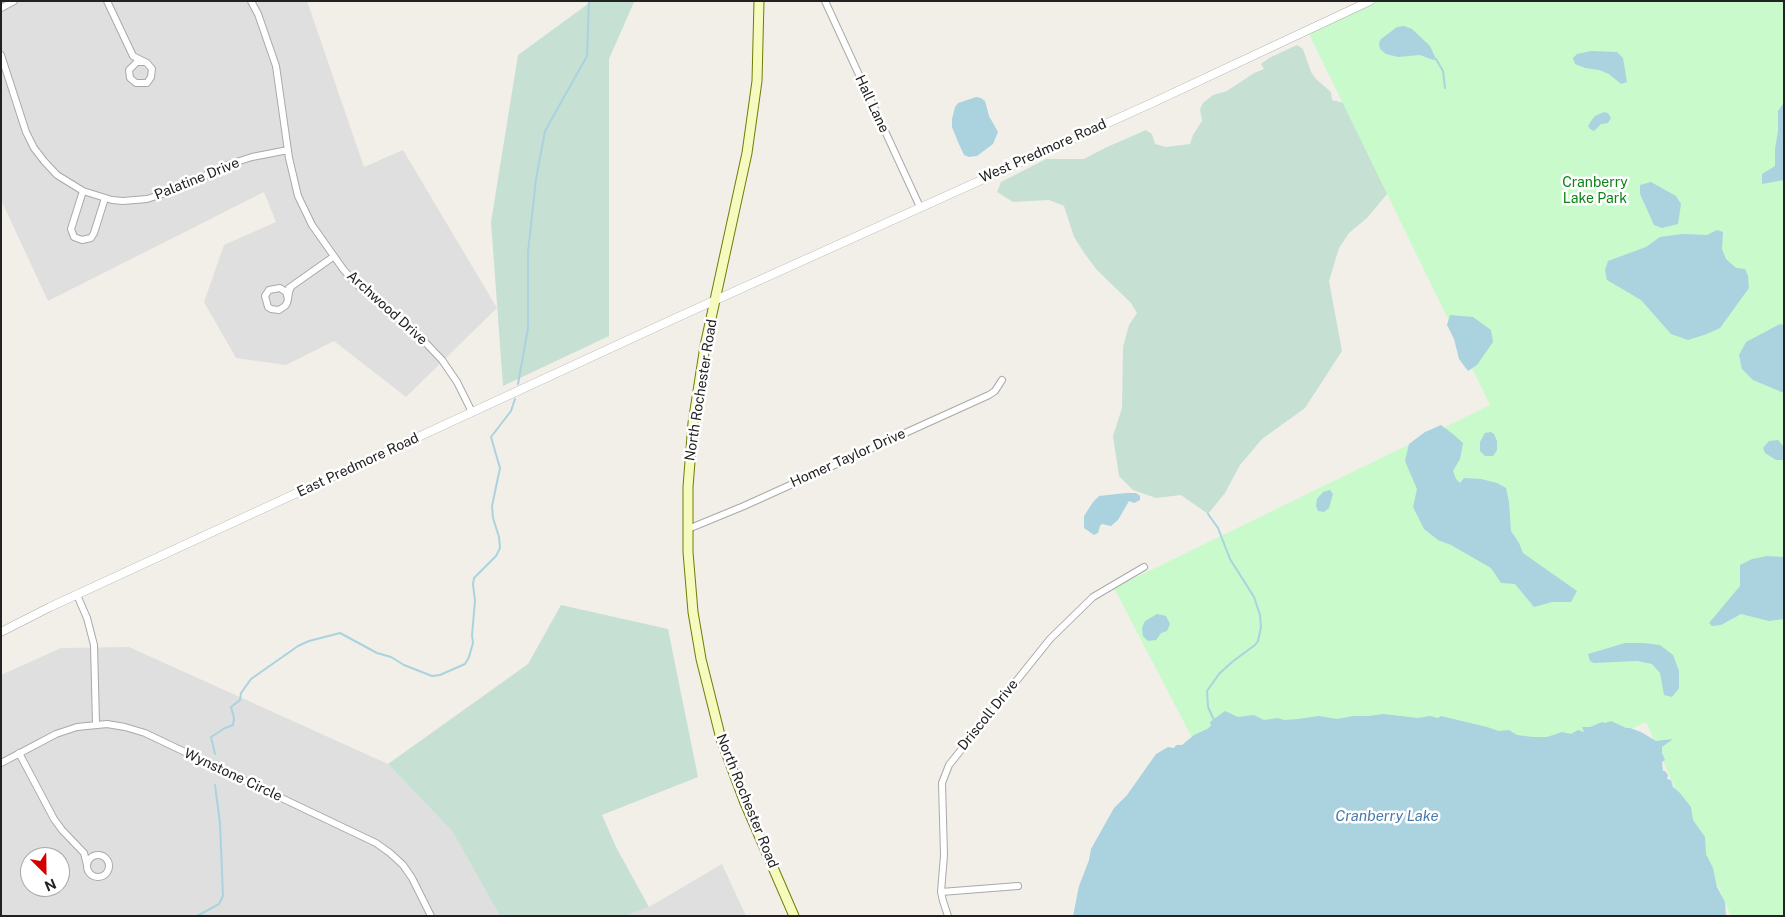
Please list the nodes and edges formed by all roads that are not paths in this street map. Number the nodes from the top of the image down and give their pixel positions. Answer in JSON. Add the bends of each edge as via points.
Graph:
{"nodes":[{"id":1,"x":14,"y":1,"type":"edge"},
{"id":2,"x":106,"y":1,"type":"edge"},
{"id":3,"x":251,"y":1,"type":"edge"},
{"id":4,"x":760,"y":1,"type":"edge"},
{"id":5,"x":825,"y":1,"type":"edge"},
{"id":6,"x":1370,"y":1,"type":"edge"},
{"id":7,"x":1,"y":8,"type":"edge"},
{"id":8,"x":1,"y":55,"type":"edge"},
{"id":9,"x":133,"y":56,"type":"junction"},
{"id":10,"x":144,"y":62,"type":"junction"},
{"id":11,"x":131,"y":67,"type":"junction"},
{"id":12,"x":288,"y":150,"type":"junction"},
{"id":13,"x":83,"y":191,"type":"junction"},
{"id":14,"x":105,"y":198,"type":"junction"},
{"id":15,"x":920,"y":207,"type":"junction"},
{"id":16,"x":333,"y":257,"type":"junction"},
{"id":17,"x":291,"y":287,"type":"junction"},
{"id":18,"x":280,"y":288,"type":"junction"},
{"id":19,"x":288,"y":299,"type":"junction"},
{"id":20,"x":716,"y":299,"type":"junction"},
{"id":21,"x":1002,"y":380,"type":"dead end"},
{"id":22,"x":472,"y":412,"type":"junction"},
{"id":23,"x":688,"y":530,"type":"junction"},
{"id":24,"x":1144,"y":567,"type":"dead end"},
{"id":25,"x":77,"y":595,"type":"junction"},
{"id":26,"x":1,"y":632,"type":"edge"},
{"id":27,"x":96,"y":724,"type":"junction"},
{"id":28,"x":19,"y":753,"type":"junction"},
{"id":29,"x":1,"y":763,"type":"edge"},
{"id":30,"x":84,"y":853,"type":"junction"},
{"id":31,"x":96,"y":854,"type":"junction"},
{"id":32,"x":87,"y":865,"type":"junction"},
{"id":33,"x":1018,"y":886,"type":"dead end"},
{"id":34,"x":941,"y":892,"type":"junction"},
{"id":35,"x":431,"y":916,"type":"edge"},
{"id":36,"x":794,"y":916,"type":"edge"},
{"id":37,"x":948,"y":916,"type":"edge"}],
"edges":[{"from":1,"to":7,"type":"street"},
{"from":2,"to":9,"type":"street"},
{"from":3,"to":12,"type":"street","name":"Archwood Drive","via":[[276,66]]},
{"from":4,"to":20,"type":"main road","name":"North Rochester Road","via":[[759,58],[751,126]]},
{"from":5,"to":15,"type":"street","name":"Hall Lane"},
{"from":6,"to":15,"type":"street","name":"West Predmore Road"},
{"from":8,"to":13,"type":"street","name":"Palatine Drive","via":[[23,125],[34,148],[57,175]]},
{"from":9,"to":10,"type":"street"},
{"from":9,"to":11,"type":"street"},
{"from":10,"to":11,"type":"street","via":[[137,62]]},
{"from":10,"to":11,"type":"street","via":[[152,73],[150,80],[143,84],[133,81],[129,74]]},
{"from":12,"to":14,"type":"street","name":"Palatine Drive","via":[[227,165],[161,195],[135,200]]},
{"from":12,"to":16,"type":"street","name":"Archwood Drive","via":[[298,196]]},
{"from":13,"to":14,"type":"street","name":"Palatine Drive"},
{"from":13,"to":14,"type":"street","via":[[71,229],[78,239],[91,238]]},
{"from":15,"to":20,"type":"street","name":"West Predmore Road"},
{"from":16,"to":17,"type":"street"},
{"from":16,"to":22,"type":"street","name":"Archwood Drive","via":[[355,283],[432,349],[454,377]]},
{"from":17,"to":18,"type":"street"},
{"from":17,"to":19,"type":"street"},
{"from":18,"to":19,"type":"street"},
{"from":18,"to":19,"type":"street","via":[[272,288],[267,293],[266,304],[279,310]]},
{"from":20,"to":22,"type":"street","name":"East Predmore Road"},
{"from":20,"to":23,"type":"main road","name":"North Rochester Road","via":[[693,424]]},
{"from":21,"to":23,"type":"street","name":"Homer Taylor Drive","via":[[989,394]]},
{"from":22,"to":25,"type":"street","name":"East Predmore Road"},
{"from":23,"to":36,"type":"main road","name":"North Rochester Road","via":[[693,612],[722,743]]},
{"from":24,"to":34,"type":"street","name":"Driscoll Drive","via":[[1097,593],[1050,639],[948,765],[942,783],[944,855]]},
{"from":25,"to":26,"type":"street","name":"East Predmore Road"},
{"from":25,"to":27,"type":"street","via":[[94,645]]},
{"from":27,"to":28,"type":"street","name":"Wynstone Circle","via":[[67,729]]},
{"from":27,"to":35,"type":"street","name":"Wynstone Circle","via":[[145,733],[376,843],[403,865]]},
{"from":28,"to":29,"type":"street","name":"Wynstone Circle"},
{"from":28,"to":30,"type":"street","via":[[58,824]]},
{"from":30,"to":31,"type":"street"},
{"from":30,"to":32,"type":"street"},
{"from":31,"to":32,"type":"street"},
{"from":31,"to":32,"type":"street","via":[[108,860],[110,867],[106,874],[92,875]]},
{"from":33,"to":34,"type":"street"},
{"from":34,"to":37,"type":"street","name":"Driscoll Drive"}]}
